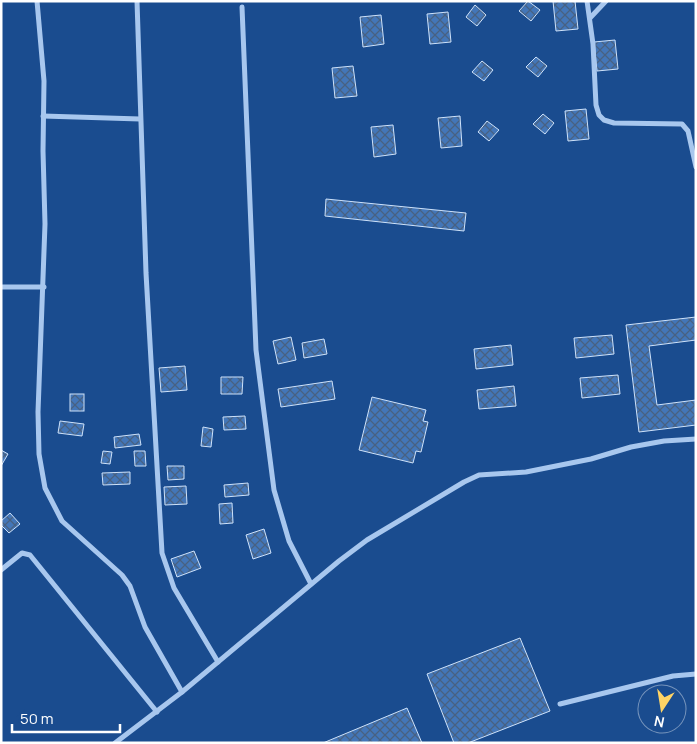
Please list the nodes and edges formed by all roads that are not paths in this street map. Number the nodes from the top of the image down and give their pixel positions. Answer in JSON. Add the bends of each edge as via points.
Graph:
{"nodes":[{"id":1,"x":37,"y":1,"type":"edge"},
{"id":2,"x":137,"y":1,"type":"edge"},
{"id":3,"x":587,"y":1,"type":"edge"},
{"id":4,"x":606,"y":1,"type":"edge"},
{"id":5,"x":242,"y":8,"type":"dead end"},
{"id":6,"x":590,"y":18,"type":"junction"},
{"id":7,"x":43,"y":116,"type":"junction"},
{"id":8,"x":140,"y":119,"type":"junction"},
{"id":9,"x":696,"y":167,"type":"edge"},
{"id":10,"x":1,"y":287,"type":"edge"},
{"id":11,"x":44,"y":287,"type":"junction"},
{"id":12,"x":696,"y":439,"type":"edge"},
{"id":13,"x":1,"y":570,"type":"edge"},
{"id":14,"x":311,"y":584,"type":"junction"},
{"id":15,"x":218,"y":662,"type":"junction"},
{"id":16,"x":696,"y":674,"type":"edge"},
{"id":17,"x":182,"y":692,"type":"junction"},
{"id":18,"x":560,"y":704,"type":"dead end"},
{"id":19,"x":157,"y":712,"type":"junction"},
{"id":20,"x":115,"y":743,"type":"edge"}],
"edges":[{"from":1,"to":7,"type":"street","via":[[44,81]]},
{"from":2,"to":8,"type":"street"},
{"from":3,"to":6,"type":"street"},
{"from":4,"to":6,"type":"street"},
{"from":5,"to":14,"type":"street","via":[[256,350],[274,490],[289,541]]},
{"from":6,"to":9,"type":"street","via":[[599,115],[614,123],[682,124],[688,131]]},
{"from":7,"to":8,"type":"street"},
{"from":7,"to":11,"type":"street"},
{"from":8,"to":15,"type":"street","via":[[162,553],[174,588]]},
{"from":10,"to":11,"type":"street"},
{"from":11,"to":17,"type":"street","via":[[38,412],[39,454],[45,488],[62,521],[130,586],[145,627]]},
{"from":12,"to":14,"type":"street","via":[[630,447],[591,459],[526,472],[479,475],[368,540]]},
{"from":13,"to":19,"type":"street","via":[[22,553],[30,555]]},
{"from":14,"to":15,"type":"street"},
{"from":15,"to":17,"type":"street"},
{"from":16,"to":18,"type":"street","via":[[673,676]]},
{"from":17,"to":19,"type":"street"},
{"from":19,"to":20,"type":"street"}]}
